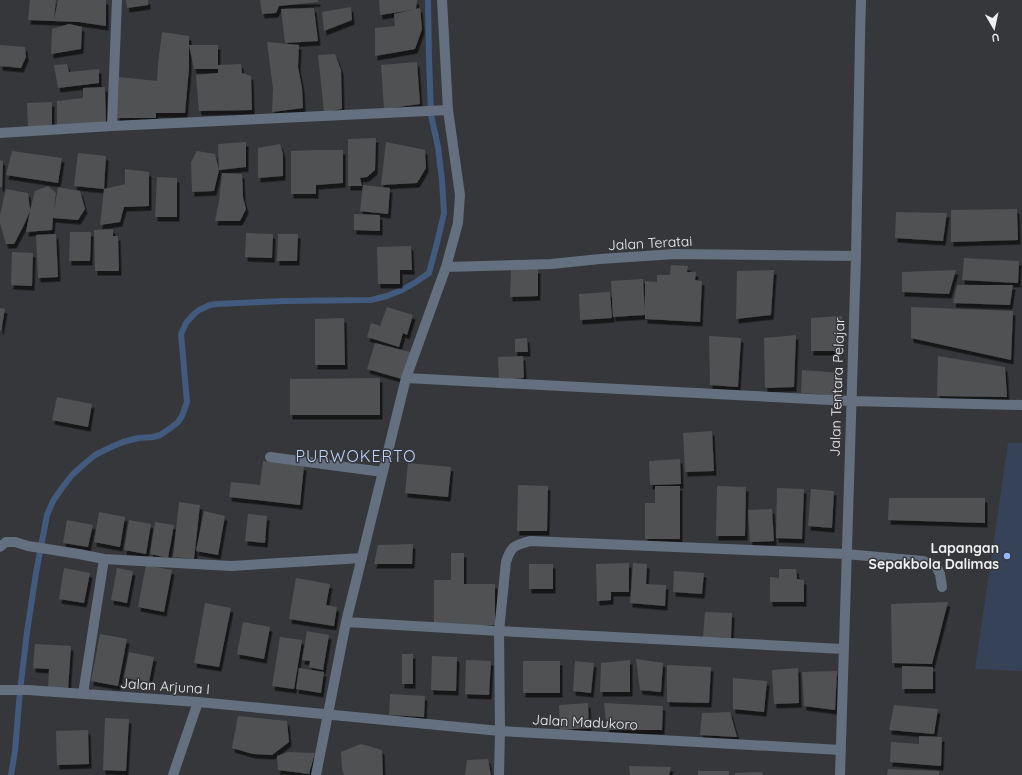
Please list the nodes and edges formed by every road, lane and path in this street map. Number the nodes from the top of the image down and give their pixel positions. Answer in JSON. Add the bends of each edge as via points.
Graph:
{"nodes":[{"id":1,"x":117,"y":0,"type":"edge"},
{"id":2,"x":442,"y":0,"type":"edge"},
{"id":3,"x":861,"y":0,"type":"edge"},
{"id":4,"x":444,"y":110,"type":"junction"},
{"id":5,"x":112,"y":126,"type":"junction"},
{"id":6,"x":0,"y":133,"type":"edge"},
{"id":7,"x":856,"y":256,"type":"junction"},
{"id":8,"x":446,"y":267,"type":"junction"},
{"id":9,"x":406,"y":378,"type":"junction"},
{"id":10,"x":850,"y":401,"type":"junction"},
{"id":11,"x":1022,"y":405,"type":"edge"},
{"id":12,"x":270,"y":457,"type":"dead end"},
{"id":13,"x":383,"y":472,"type":"junction"},
{"id":14,"x":0,"y":547,"type":"edge"},
{"id":15,"x":846,"y":554,"type":"junction"},
{"id":16,"x":362,"y":558,"type":"junction"},
{"id":17,"x":104,"y":559,"type":"junction"},
{"id":18,"x":942,"y":587,"type":"dead end"},
{"id":19,"x":346,"y":622,"type":"junction"},
{"id":20,"x":498,"y":631,"type":"junction"},
{"id":21,"x":843,"y":650,"type":"junction"},
{"id":22,"x":3,"y":690,"type":"edge"},
{"id":23,"x":83,"y":694,"type":"junction"},
{"id":24,"x":198,"y":702,"type":"junction"},
{"id":25,"x":328,"y":715,"type":"junction"},
{"id":26,"x":500,"y":731,"type":"junction"},
{"id":27,"x":840,"y":750,"type":"junction"},
{"id":28,"x":173,"y":775,"type":"edge"},
{"id":29,"x":316,"y":775,"type":"edge"},
{"id":30,"x":499,"y":775,"type":"edge"},
{"id":31,"x":840,"y":775,"type":"edge"}],
"edges":[{"from":1,"to":5,"type":"street"},
{"from":2,"to":4,"type":"street"},
{"from":3,"to":7,"type":"street","name":"Jalan Tentara Pelajar"},
{"from":4,"to":5,"type":"street"},
{"from":4,"to":8,"type":"street","via":[[460,195],[458,223]]},
{"from":5,"to":6,"type":"street"},
{"from":7,"to":8,"type":"street","name":"Jalan Teratai","via":[[675,254],[551,264]]},
{"from":7,"to":10,"type":"street","name":"Jalan Tentara Pelajar"},
{"from":8,"to":9,"type":"street"},
{"from":9,"to":10,"type":"street"},
{"from":9,"to":13,"type":"street"},
{"from":10,"to":11,"type":"street"},
{"from":10,"to":15,"type":"street","name":"Jalan Tentara Pelajar"},
{"from":12,"to":13,"type":"street"},
{"from":13,"to":16,"type":"street"},
{"from":14,"to":17,"type":"street","via":[[6,542],[15,542]]},
{"from":15,"to":18,"type":"street","via":[[923,561],[936,566]]},
{"from":15,"to":20,"type":"street","via":[[530,541],[516,545],[509,553]]},
{"from":15,"to":21,"type":"street","name":"Jalan Tentara Pelajar"},
{"from":16,"to":17,"type":"street","via":[[231,566]]},
{"from":16,"to":19,"type":"street"},
{"from":17,"to":23,"type":"street"},
{"from":19,"to":20,"type":"street"},
{"from":19,"to":25,"type":"street"},
{"from":20,"to":21,"type":"street"},
{"from":20,"to":26,"type":"street"},
{"from":21,"to":27,"type":"street","name":"Jalan Tentara Pelajar"},
{"from":22,"to":23,"type":"street","name":"Jalan Arjuna I"},
{"from":23,"to":24,"type":"street","name":"Jalan Arjuna I"},
{"from":24,"to":25,"type":"street","name":"Jalan Arjuna I"},
{"from":24,"to":28,"type":"street"},
{"from":25,"to":26,"type":"street","name":"Jalan Madukoro"},
{"from":25,"to":29,"type":"street"},
{"from":26,"to":27,"type":"street","name":"Jalan Madukoro"},
{"from":26,"to":30,"type":"street"},
{"from":27,"to":31,"type":"street","name":"Jalan Tentara Pelajar"}]}
